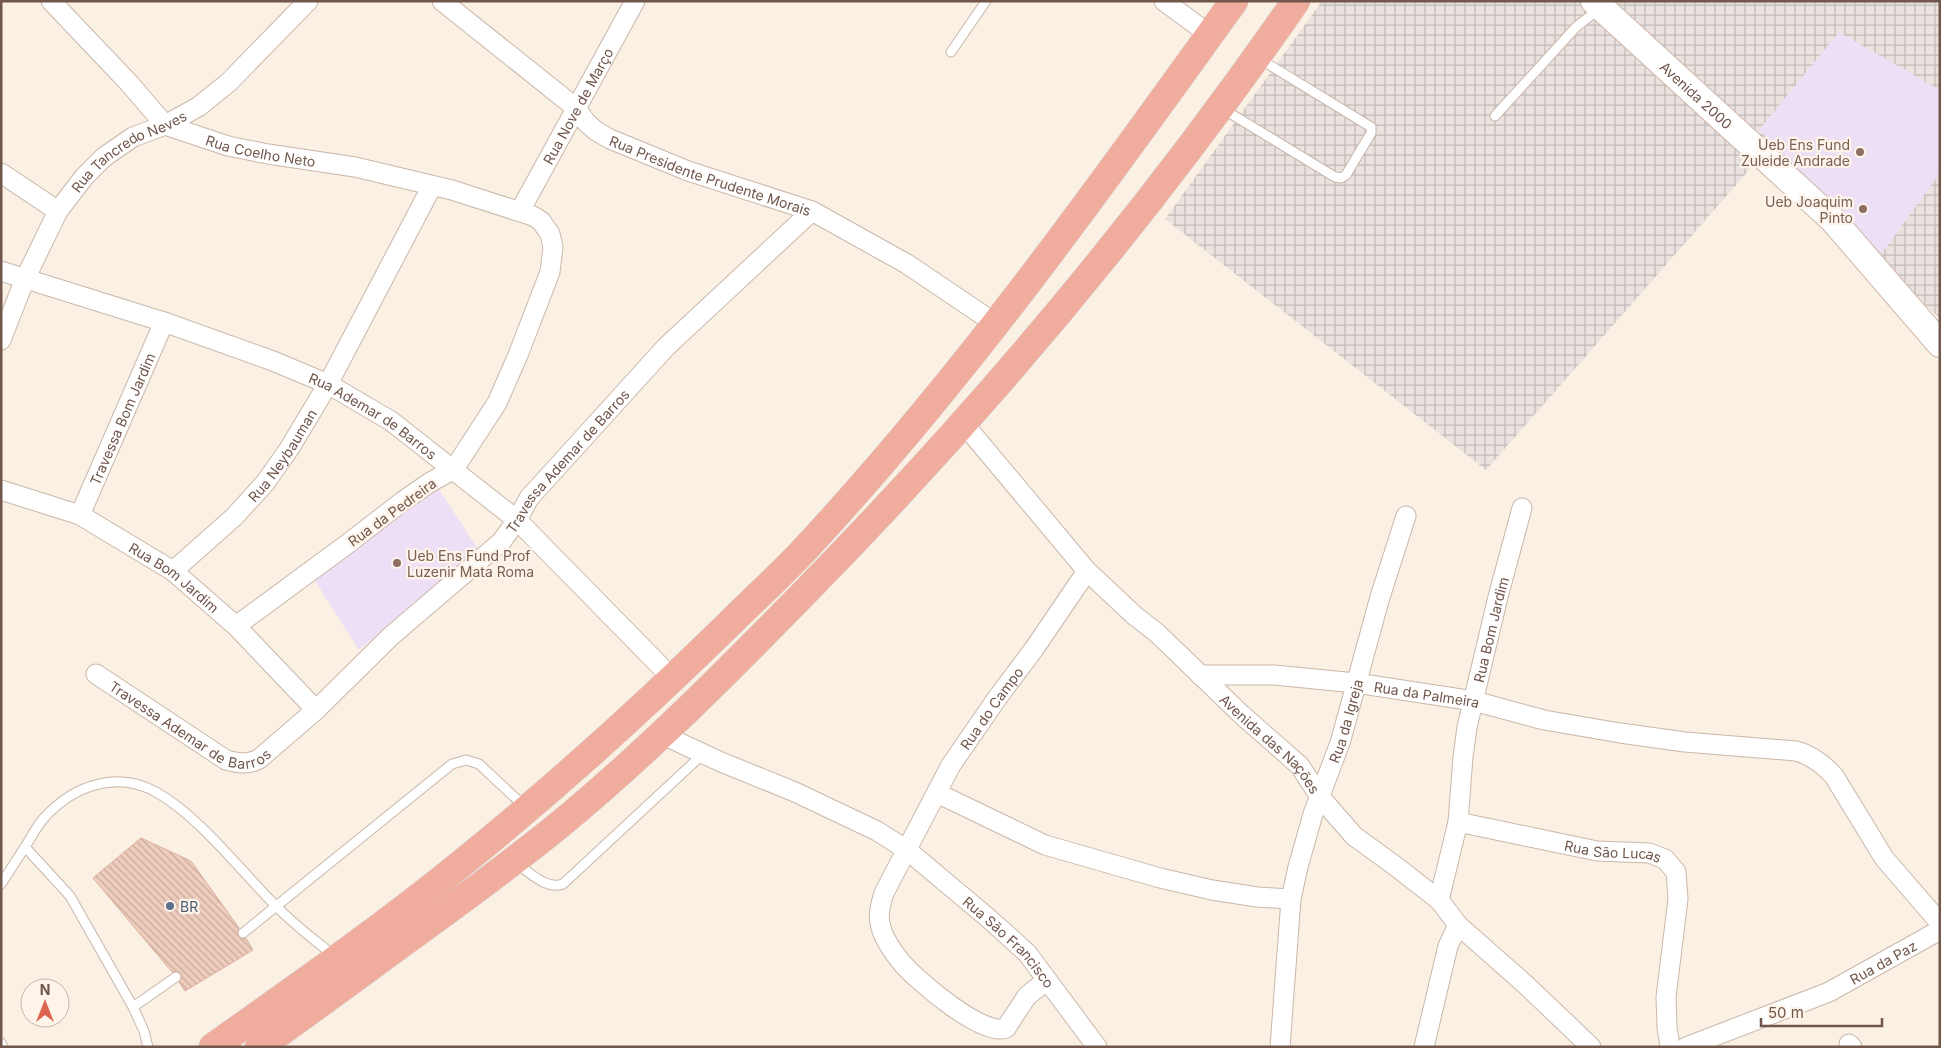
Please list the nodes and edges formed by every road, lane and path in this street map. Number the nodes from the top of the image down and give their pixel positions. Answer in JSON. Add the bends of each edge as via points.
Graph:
{"nodes":[{"id":1,"x":51,"y":1,"type":"edge"},
{"id":2,"x":308,"y":1,"type":"edge"},
{"id":3,"x":442,"y":1,"type":"edge"},
{"id":4,"x":635,"y":1,"type":"edge"},
{"id":5,"x":986,"y":1,"type":"edge"},
{"id":6,"x":1164,"y":1,"type":"edge"},
{"id":7,"x":1234,"y":1,"type":"edge"},
{"id":8,"x":1296,"y":1,"type":"edge"},
{"id":9,"x":1598,"y":4,"type":"edge"},
{"id":10,"x":1210,"y":35,"type":"junction"},
{"id":11,"x":950,"y":52,"type":"dead end"},
{"id":12,"x":1257,"y":57,"type":"junction"},
{"id":13,"x":1221,"y":107,"type":"junction"},
{"id":14,"x":576,"y":108,"type":"junction"},
{"id":15,"x":1495,"y":116,"type":"dead end"},
{"id":16,"x":165,"y":125,"type":"junction"},
{"id":17,"x":1,"y":173,"type":"edge"},
{"id":18,"x":432,"y":186,"type":"junction"},
{"id":19,"x":58,"y":211,"type":"junction"},
{"id":20,"x":520,"y":211,"type":"junction"},
{"id":21,"x":812,"y":211,"type":"junction"},
{"id":22,"x":1,"y":271,"type":"edge"},
{"id":23,"x":24,"y":279,"type":"junction"},
{"id":24,"x":164,"y":322,"type":"junction"},
{"id":25,"x":996,"y":324,"type":"junction"},
{"id":26,"x":1,"y":340,"type":"edge"},
{"id":27,"x":1940,"y":344,"type":"edge"},
{"id":28,"x":328,"y":384,"type":"junction"},
{"id":29,"x":964,"y":424,"type":"junction"},
{"id":30,"x":454,"y":469,"type":"junction"},
{"id":31,"x":1,"y":490,"type":"edge"},
{"id":32,"x":1522,"y":508,"type":"dead end"},
{"id":33,"x":80,"y":515,"type":"junction"},
{"id":34,"x":1406,"y":516,"type":"dead end"},
{"id":35,"x":517,"y":520,"type":"junction"},
{"id":36,"x":173,"y":571,"type":"junction"},
{"id":37,"x":1087,"y":571,"type":"junction"},
{"id":38,"x":236,"y":626,"type":"junction"},
{"id":39,"x":96,"y":674,"type":"dead end"},
{"id":40,"x":1200,"y":675,"type":"junction"},
{"id":41,"x":673,"y":679,"type":"junction"},
{"id":42,"x":1356,"y":684,"type":"junction"},
{"id":43,"x":1474,"y":701,"type":"junction"},
{"id":44,"x":316,"y":710,"type":"junction"},
{"id":45,"x":661,"y":734,"type":"junction"},
{"id":46,"x":704,"y":754,"type":"junction"},
{"id":47,"x":937,"y":793,"type":"junction"},
{"id":48,"x":1320,"y":797,"type":"junction"},
{"id":49,"x":526,"y":809,"type":"junction"},
{"id":50,"x":1458,"y":822,"type":"junction"},
{"id":51,"x":25,"y":847,"type":"junction"},
{"id":52,"x":907,"y":850,"type":"junction"},
{"id":53,"x":513,"y":860,"type":"junction"},
{"id":54,"x":1,"y":884,"type":"edge"},
{"id":55,"x":1291,"y":899,"type":"junction"},
{"id":56,"x":1439,"y":900,"type":"junction"},
{"id":57,"x":276,"y":907,"type":"junction"},
{"id":58,"x":1940,"y":923,"type":"edge"},
{"id":59,"x":1458,"y":925,"type":"junction"},
{"id":60,"x":1940,"y":930,"type":"edge"},
{"id":61,"x":243,"y":933,"type":"dead end"},
{"id":62,"x":337,"y":959,"type":"junction"},
{"id":63,"x":176,"y":977,"type":"dead end"},
{"id":64,"x":1047,"y":980,"type":"junction"},
{"id":65,"x":133,"y":1007,"type":"junction"},
{"id":66,"x":1,"y":1043,"type":"edge"},
{"id":67,"x":3,"y":1047,"type":"edge"},
{"id":68,"x":148,"y":1047,"type":"edge"},
{"id":69,"x":213,"y":1047,"type":"edge"},
{"id":70,"x":259,"y":1047,"type":"edge"},
{"id":71,"x":1097,"y":1047,"type":"edge"},
{"id":72,"x":1280,"y":1047,"type":"edge"},
{"id":73,"x":1424,"y":1047,"type":"edge"},
{"id":74,"x":1591,"y":1047,"type":"edge"},
{"id":75,"x":1670,"y":1047,"type":"edge"},
{"id":76,"x":1686,"y":1047,"type":"edge"}],
"edges":[{"from":1,"to":16,"type":"street"},
{"from":2,"to":16,"type":"street","name":"Rua Tancredo Neves","via":[[228,83],[198,107]]},
{"from":3,"to":14,"type":"street","name":"Rua Presidente Prudente Morais"},
{"from":4,"to":14,"type":"street","name":"Rua Nove de Março"},
{"from":5,"to":11,"type":"lane"},
{"from":6,"to":10,"type":"street"},
{"from":7,"to":10,"type":"highway"},
{"from":8,"to":12,"type":"highway"},
{"from":9,"to":15,"type":"lane"},
{"from":9,"to":27,"type":"street","name":"Avenida 2000","via":[[1833,220]]},
{"from":10,"to":25,"type":"highway"},
{"from":12,"to":13,"type":"highway"},
{"from":12,"to":13,"type":"lane","via":[[1371,127],[1346,175],[1335,177]]},
{"from":13,"to":29,"type":"highway"},
{"from":14,"to":20,"type":"street","name":"Rua Nove de Março"},
{"from":14,"to":21,"type":"street","name":"Rua Presidente Prudente Morais","via":[[586,122],[610,139],[688,171]]},
{"from":16,"to":18,"type":"street","name":"Rua Coelho Neto","via":[[228,146],[355,167]]},
{"from":16,"to":19,"type":"street","name":"Rua Tancredo Neves","via":[[133,136],[104,157]]},
{"from":17,"to":19,"type":"street"},
{"from":18,"to":20,"type":"street","name":"Rua Coelho Neto"},
{"from":18,"to":28,"type":"street","name":"Rua Neybauman"},
{"from":19,"to":23,"type":"street","name":"Rua Tancredo Neves"},
{"from":20,"to":30,"type":"street","name":"Rua da Pedreira","via":[[541,221],[550,234],[553,247],[550,272],[497,403]]},
{"from":21,"to":25,"type":"street","name":"Rua Presidente Prudente Morais","via":[[907,264]]},
{"from":21,"to":35,"type":"street","name":"Travessa Ademar de Barros","via":[[666,347],[529,498]]},
{"from":22,"to":23,"type":"street","name":"Rua Ademar de Barros"},
{"from":23,"to":24,"type":"street","name":"Rua Ademar de Barros"},
{"from":23,"to":26,"type":"street","name":"Rua Tancredo Neves"},
{"from":24,"to":28,"type":"street","name":"Rua Ademar de Barros"},
{"from":24,"to":33,"type":"street","name":"Travessa Bom Jardim"},
{"from":25,"to":41,"type":"highway","via":[[942,393],[804,551]]},
{"from":28,"to":30,"type":"street","name":"Rua Ademar de Barros","via":[[390,421]]},
{"from":28,"to":36,"type":"street","name":"Rua Neybauman","via":[[265,483],[234,517]]},
{"from":29,"to":37,"type":"street","name":"Avenida das Nações"},
{"from":29,"to":45,"type":"highway","via":[[759,640]]},
{"from":30,"to":35,"type":"street","name":"Rua Ademar de Barros"},
{"from":30,"to":38,"type":"street","name":"Rua da Pedreira","via":[[403,501]]},
{"from":31,"to":33,"type":"street","name":"Rua Bom Jardim"},
{"from":32,"to":43,"type":"street","name":"Rua Bom Jardim"},
{"from":33,"to":36,"type":"street","name":"Rua Bom Jardim"},
{"from":34,"to":42,"type":"street","name":"Rua da Igreja"},
{"from":35,"to":41,"type":"street","name":"Rua Ademar de Barros"},
{"from":35,"to":44,"type":"street","name":"Travessa Ademar de Barros","via":[[501,542],[391,636]]},
{"from":36,"to":38,"type":"street","name":"Rua Bom Jardim"},
{"from":37,"to":40,"type":"street","name":"Avenida das Nações"},
{"from":37,"to":47,"type":"street","name":"Rua do Campo","via":[[951,765]]},
{"from":38,"to":44,"type":"street","name":"Rua Bom Jardim"},
{"from":39,"to":44,"type":"street","name":"Travessa Ademar de Barros","via":[[218,756],[243,764],[259,758]]},
{"from":40,"to":42,"type":"street","name":"Rua da Palmeira","via":[[1274,675]]},
{"from":40,"to":48,"type":"street","name":"Avenida das Nações","via":[[1300,766]]},
{"from":41,"to":49,"type":"highway"},
{"from":42,"to":43,"type":"street","name":"Rua da Palmeira"},
{"from":42,"to":48,"type":"street","name":"Rua da Igreja","via":[[1340,743]]},
{"from":43,"to":50,"type":"street","name":"Rua Bom Jardim","via":[[1463,757]]},
{"from":43,"to":58,"type":"street","name":"Rua da Palmeira","via":[[1544,720],[1620,733],[1806,754],[1834,776],[1884,858]]},
{"from":45,"to":46,"type":"street"},
{"from":45,"to":53,"type":"highway","via":[[565,820]]},
{"from":46,"to":52,"type":"street","via":[[795,792],[877,831]]},
{"from":46,"to":53,"type":"lane","via":[[563,884],[556,887],[548,885]]},
{"from":47,"to":52,"type":"street","name":"Rua do Campo"},
{"from":47,"to":55,"type":"street","via":[[1045,846],[1185,884],[1257,897]]},
{"from":48,"to":55,"type":"street","name":"Rua da Igreja"},
{"from":48,"to":56,"type":"street","name":"Avenida das Nações","via":[[1354,836]]},
{"from":49,"to":57,"type":"lane","via":[[479,764],[466,760],[452,764]]},
{"from":49,"to":62,"type":"highway","via":[[451,872]]},
{"from":50,"to":56,"type":"street","name":"Rua Bom Jardim"},
{"from":50,"to":75,"type":"street","name":"Rua São Lucas","via":[[1597,851],[1649,853],[1665,859],[1676,872],[1678,899],[1666,997]]},
{"from":51,"to":54,"type":"lane"},
{"from":51,"to":57,"type":"lane","via":[[43,819],[84,788],[103,782],[131,783],[155,792],[173,804],[211,837]]},
{"from":51,"to":65,"type":"lane","via":[[70,896]]},
{"from":52,"to":64,"type":"street","name":"Rua São Francisco","via":[[988,916],[1027,953]]},
{"from":52,"to":64,"type":"street","name":"Rua do Campo","via":[[884,893],[880,923],[891,947],[915,977],[948,1004],[992,1030],[1006,1028],[1027,996]]},
{"from":53,"to":70,"type":"highway"},
{"from":55,"to":72,"type":"street","name":"Rua da Igreja"},
{"from":56,"to":59,"type":"street","name":"Avenida das Nações"},
{"from":57,"to":61,"type":"lane"},
{"from":57,"to":62,"type":"lane"},
{"from":59,"to":73,"type":"street","via":[[1448,946]]},
{"from":59,"to":74,"type":"street","name":"Avenida das Nações"},
{"from":60,"to":76,"type":"street","name":"Rua da Paz","via":[[1829,992]]},
{"from":62,"to":69,"type":"highway"},
{"from":63,"to":65,"type":"lane"},
{"from":64,"to":71,"type":"street","name":"Rua São Francisco"},
{"from":65,"to":68,"type":"lane"},
{"from":66,"to":67,"type":"lane"}]}
